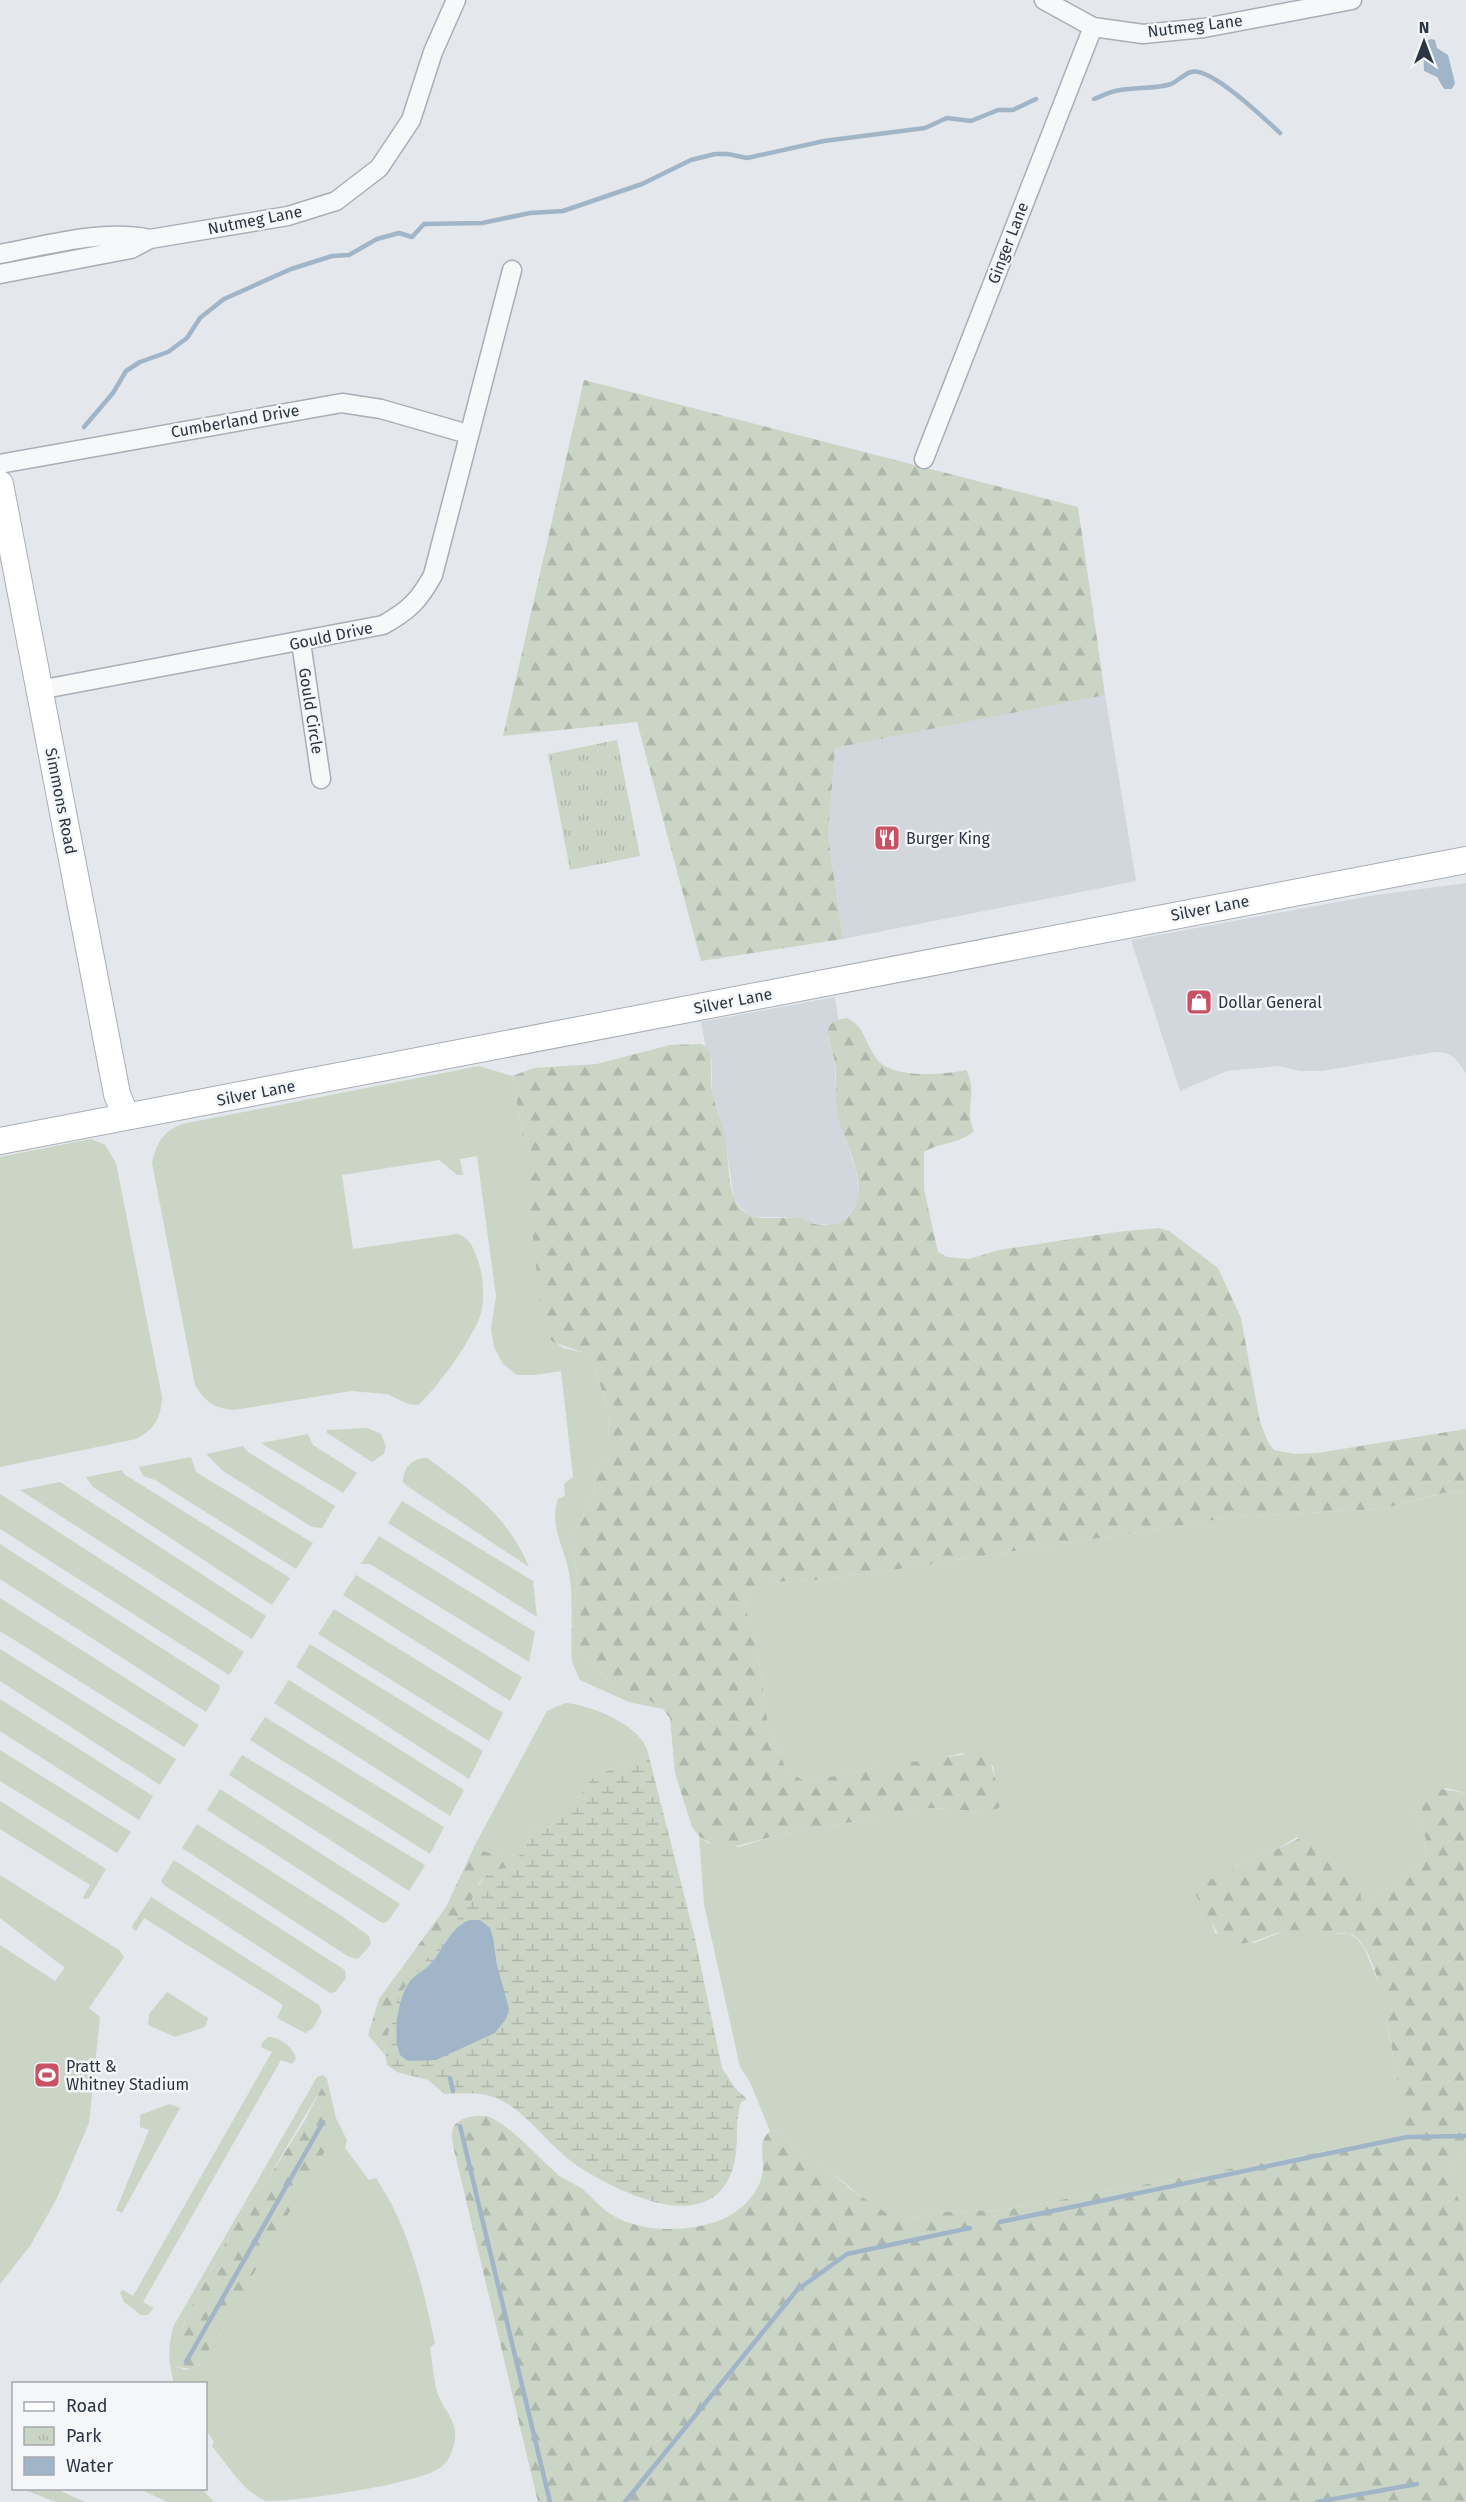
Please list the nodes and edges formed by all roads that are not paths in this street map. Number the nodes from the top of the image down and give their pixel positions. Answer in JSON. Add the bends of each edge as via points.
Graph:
{"nodes":[{"id":1,"x":456,"y":0,"type":"edge"},
{"id":2,"x":1044,"y":0,"type":"edge"},
{"id":3,"x":1352,"y":0,"type":"edge"},
{"id":4,"x":1093,"y":27,"type":"junction"},
{"id":5,"x":115,"y":244,"type":"junction"},
{"id":6,"x":0,"y":254,"type":"edge"},
{"id":7,"x":512,"y":270,"type":"dead end"},
{"id":8,"x":0,"y":274,"type":"edge"},
{"id":9,"x":468,"y":434,"type":"junction"},
{"id":10,"x":924,"y":459,"type":"dead end"},
{"id":11,"x":0,"y":464,"type":"edge"},
{"id":12,"x":0,"y":484,"type":"edge"},
{"id":13,"x":300,"y":642,"type":"junction"},
{"id":14,"x":39,"y":690,"type":"junction"},
{"id":15,"x":321,"y":779,"type":"dead end"},
{"id":16,"x":1466,"y":860,"type":"edge"},
{"id":17,"x":126,"y":1117,"type":"junction"},
{"id":18,"x":0,"y":1141,"type":"edge"}],
"edges":[{"from":1,"to":5,"type":"street","name":"Nutmeg Lane","via":[[433,52],[411,120],[379,168],[336,201],[288,216],[150,239],[131,249]]},
{"from":2,"to":4,"type":"street","name":"Nutmeg Lane"},
{"from":3,"to":4,"type":"street","name":"Nutmeg Lane","via":[[1204,28],[1143,34]]},
{"from":4,"to":10,"type":"street","name":"Ginger Lane"},
{"from":5,"to":6,"type":"street","name":"Nutmeg Lane"},
{"from":5,"to":8,"type":"street","name":"Nutmeg Lane"},
{"from":7,"to":9,"type":"street","name":"Gould Drive"},
{"from":9,"to":11,"type":"street","name":"Cumberland Drive","via":[[342,403]]},
{"from":9,"to":13,"type":"street","name":"Gould Drive","via":[[433,575],[408,611],[383,625]]},
{"from":12,"to":14,"type":"main road","name":"Simmons Road"},
{"from":13,"to":14,"type":"street","name":"Gould Drive"},
{"from":13,"to":15,"type":"street","name":"Gould Circle"},
{"from":14,"to":17,"type":"main road","name":"Simmons Road","via":[[117,1094]]},
{"from":16,"to":17,"type":"main road","name":"Silver Lane"},
{"from":17,"to":18,"type":"main road","name":"Silver Lane"}]}
